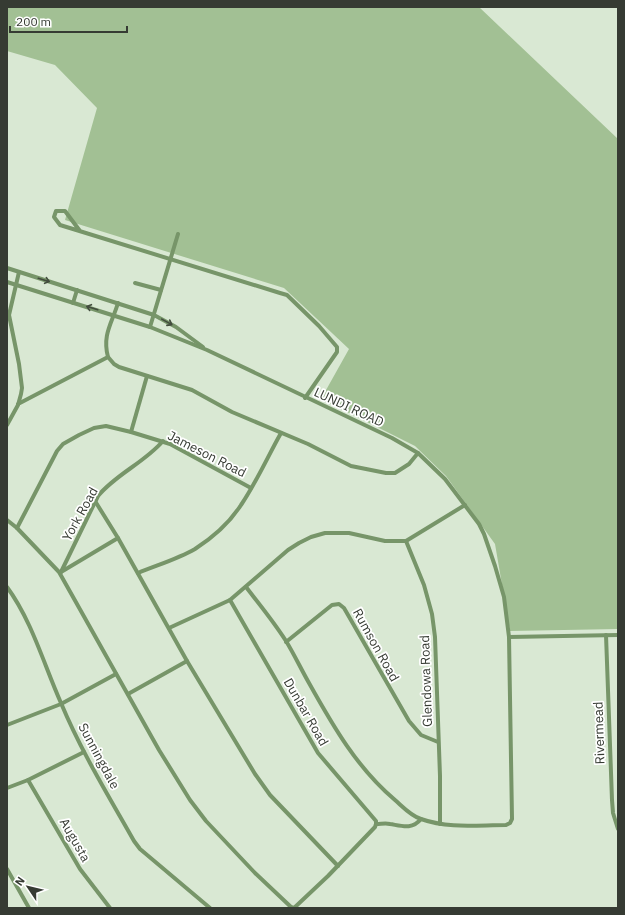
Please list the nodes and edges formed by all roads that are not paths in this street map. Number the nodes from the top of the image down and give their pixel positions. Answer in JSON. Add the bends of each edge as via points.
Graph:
{"nodes":[{"id":1,"x":80,"y":231,"type":"junction"},
{"id":2,"x":178,"y":234,"type":"dead end"},
{"id":3,"x":171,"y":259,"type":"junction"},
{"id":4,"x":7,"y":268,"type":"edge"},
{"id":5,"x":19,"y":272,"type":"junction"},
{"id":6,"x":7,"y":282,"type":"edge"},
{"id":7,"x":135,"y":283,"type":"dead end"},
{"id":8,"x":15,"y":285,"type":"junction"},
{"id":9,"x":77,"y":290,"type":"junction"},
{"id":10,"x":161,"y":290,"type":"junction"},
{"id":11,"x":73,"y":303,"type":"junction"},
{"id":12,"x":118,"y":303,"type":"junction"},
{"id":13,"x":154,"y":315,"type":"junction"},
{"id":14,"x":114,"y":316,"type":"junction"},
{"id":15,"x":150,"y":327,"type":"junction"},
{"id":16,"x":207,"y":350,"type":"junction"},
{"id":17,"x":108,"y":357,"type":"junction"},
{"id":18,"x":147,"y":376,"type":"junction"},
{"id":19,"x":305,"y":398,"type":"junction"},
{"id":20,"x":18,"y":404,"type":"junction"},
{"id":21,"x":7,"y":425,"type":"edge"},
{"id":22,"x":131,"y":432,"type":"junction"},
{"id":23,"x":281,"y":433,"type":"junction"},
{"id":24,"x":163,"y":441,"type":"junction"},
{"id":25,"x":418,"y":453,"type":"junction"},
{"id":26,"x":251,"y":488,"type":"junction"},
{"id":27,"x":95,"y":501,"type":"junction"},
{"id":28,"x":465,"y":505,"type":"junction"},
{"id":29,"x":7,"y":520,"type":"edge"},
{"id":30,"x":17,"y":528,"type":"junction"},
{"id":31,"x":118,"y":538,"type":"junction"},
{"id":32,"x":406,"y":541,"type":"junction"},
{"id":33,"x":60,"y":572,"type":"junction"},
{"id":34,"x":138,"y":573,"type":"junction"},
{"id":35,"x":7,"y":587,"type":"edge"},
{"id":36,"x":246,"y":587,"type":"junction"},
{"id":37,"x":230,"y":600,"type":"junction"},
{"id":38,"x":169,"y":628,"type":"junction"},
{"id":39,"x":606,"y":635,"type":"junction"},
{"id":40,"x":618,"y":635,"type":"edge"},
{"id":41,"x":509,"y":637,"type":"junction"},
{"id":42,"x":286,"y":642,"type":"junction"},
{"id":43,"x":188,"y":661,"type":"junction"},
{"id":44,"x":116,"y":674,"type":"junction"},
{"id":45,"x":128,"y":694,"type":"junction"},
{"id":46,"x":61,"y":704,"type":"junction"},
{"id":47,"x":7,"y":725,"type":"edge"},
{"id":48,"x":438,"y":742,"type":"junction"},
{"id":49,"x":84,"y":752,"type":"junction"},
{"id":50,"x":28,"y":780,"type":"junction"},
{"id":51,"x":7,"y":788,"type":"edge"},
{"id":52,"x":421,"y":819,"type":"junction"},
{"id":53,"x":376,"y":824,"type":"junction"},
{"id":54,"x":440,"y":824,"type":"junction"},
{"id":55,"x":618,"y":829,"type":"edge"},
{"id":56,"x":338,"y":866,"type":"junction"},
{"id":57,"x":7,"y":869,"type":"edge"},
{"id":58,"x":29,"y":908,"type":"edge"},
{"id":59,"x":110,"y":908,"type":"edge"},
{"id":60,"x":210,"y":908,"type":"edge"}],
"edges":[{"from":1,"to":1,"type":"street","via":[[66,211],[56,211],[54,217],[60,224]]},
{"from":1,"to":3,"type":"street"},
{"from":2,"to":3,"type":"street"},
{"from":3,"to":10,"type":"street"},
{"from":3,"to":19,"type":"street","via":[[285,294],[319,326],[336,345],[337,352]]},
{"from":4,"to":5,"type":"street","name":"LUNDI ROAD"},
{"from":5,"to":8,"type":"street"},
{"from":5,"to":9,"type":"street","name":"LUNDI ROAD","one_way":true},
{"from":6,"to":8,"type":"street","name":"LUNDI ROAD"},
{"from":7,"to":10,"type":"street"},
{"from":8,"to":11,"type":"street","name":"LUNDI ROAD"},
{"from":8,"to":20,"type":"street","via":[[9,315],[22,388]]},
{"from":9,"to":11,"type":"street"},
{"from":9,"to":12,"type":"street","name":"LUNDI ROAD"},
{"from":10,"to":13,"type":"street"},
{"from":14,"to":11,"type":"street","name":"LUNDI ROAD","one_way":true},
{"from":12,"to":13,"type":"street","name":"LUNDI ROAD"},
{"from":12,"to":14,"type":"street"},
{"from":13,"to":15,"type":"street"},
{"from":13,"to":16,"type":"street","name":"LUNDI ROAD","one_way":true,"via":[[176,327]]},
{"from":14,"to":15,"type":"street","name":"LUNDI ROAD"},
{"from":14,"to":17,"type":"street","via":[[106,337],[105,348]]},
{"from":15,"to":16,"type":"street","name":"LUNDI ROAD"},
{"from":16,"to":19,"type":"street","name":"LUNDI ROAD"},
{"from":17,"to":18,"type":"street","via":[[119,367]]},
{"from":17,"to":20,"type":"street"},
{"from":18,"to":22,"type":"street"},
{"from":18,"to":23,"type":"street","via":[[192,390],[232,412]]},
{"from":19,"to":25,"type":"street","name":"LUNDI ROAD","via":[[392,438]]},
{"from":20,"to":21,"type":"street"},
{"from":22,"to":24,"type":"street","name":"Jameson Road"},
{"from":22,"to":30,"type":"street","name":"Jameson Road","via":[[101,426],[63,444],[52,459]]},
{"from":23,"to":25,"type":"street","via":[[351,466],[386,473],[399,471]]},
{"from":23,"to":26,"type":"street"},
{"from":24,"to":26,"type":"street","name":"Jameson Road"},
{"from":24,"to":27,"type":"street","name":"York Road","via":[[150,454],[104,488]]},
{"from":25,"to":28,"type":"street","name":"LUNDI ROAD","via":[[440,474]]},
{"from":26,"to":34,"type":"street","via":[[231,518],[203,543],[189,552]]},
{"from":27,"to":31,"type":"street"},
{"from":27,"to":33,"type":"street","name":"York Road"},
{"from":28,"to":32,"type":"street"},
{"from":28,"to":41,"type":"street","name":"LUNDI ROAD","via":[[484,534],[495,566],[504,597]]},
{"from":29,"to":30,"type":"street"},
{"from":30,"to":33,"type":"street"},
{"from":31,"to":33,"type":"street"},
{"from":31,"to":34,"type":"street"},
{"from":32,"to":36,"type":"street","via":[[385,541],[349,533],[325,533],[298,543]]},
{"from":32,"to":48,"type":"street","name":"Glendowa Road","via":[[424,585],[433,624],[437,659]]},
{"from":33,"to":44,"type":"street"},
{"from":34,"to":38,"type":"street"},
{"from":35,"to":46,"type":"street","name":"Sunningdale","via":[[24,615]]},
{"from":36,"to":37,"type":"street"},
{"from":36,"to":42,"type":"street"},
{"from":37,"to":38,"type":"street"},
{"from":37,"to":53,"type":"street","name":"Dunbar Road","via":[[318,753]]},
{"from":38,"to":43,"type":"street"},
{"from":39,"to":40,"type":"street"},
{"from":39,"to":41,"type":"street"},
{"from":39,"to":55,"type":"street","name":"Rivermead","via":[[612,800]]},
{"from":41,"to":54,"type":"street","name":"LUNDI ROAD","via":[[512,818],[506,825]]},
{"from":42,"to":48,"type":"street","name":"Rumson Road","via":[[332,605],[339,604],[344,608],[409,721],[421,735]]},
{"from":42,"to":52,"type":"street","via":[[330,720],[359,764],[409,812]]},
{"from":43,"to":45,"type":"street"},
{"from":43,"to":56,"type":"street","via":[[270,795]]},
{"from":44,"to":45,"type":"street"},
{"from":44,"to":46,"type":"street"},
{"from":45,"to":56,"type":"street","via":[[159,750],[206,821],[291,907],[297,906]]},
{"from":46,"to":47,"type":"street"},
{"from":46,"to":49,"type":"street","name":"Sunningdale"},
{"from":48,"to":54,"type":"street","name":"Glendowa Road"},
{"from":49,"to":50,"type":"street"},
{"from":49,"to":60,"type":"street","name":"Sunningdale","via":[[140,849]]},
{"from":50,"to":51,"type":"street"},
{"from":50,"to":59,"type":"street","name":"Augusta","via":[[80,869]]},
{"from":52,"to":53,"type":"street","via":[[410,827]]},
{"from":52,"to":54,"type":"street"},
{"from":53,"to":56,"type":"street"},
{"from":57,"to":58,"type":"street"}]}
